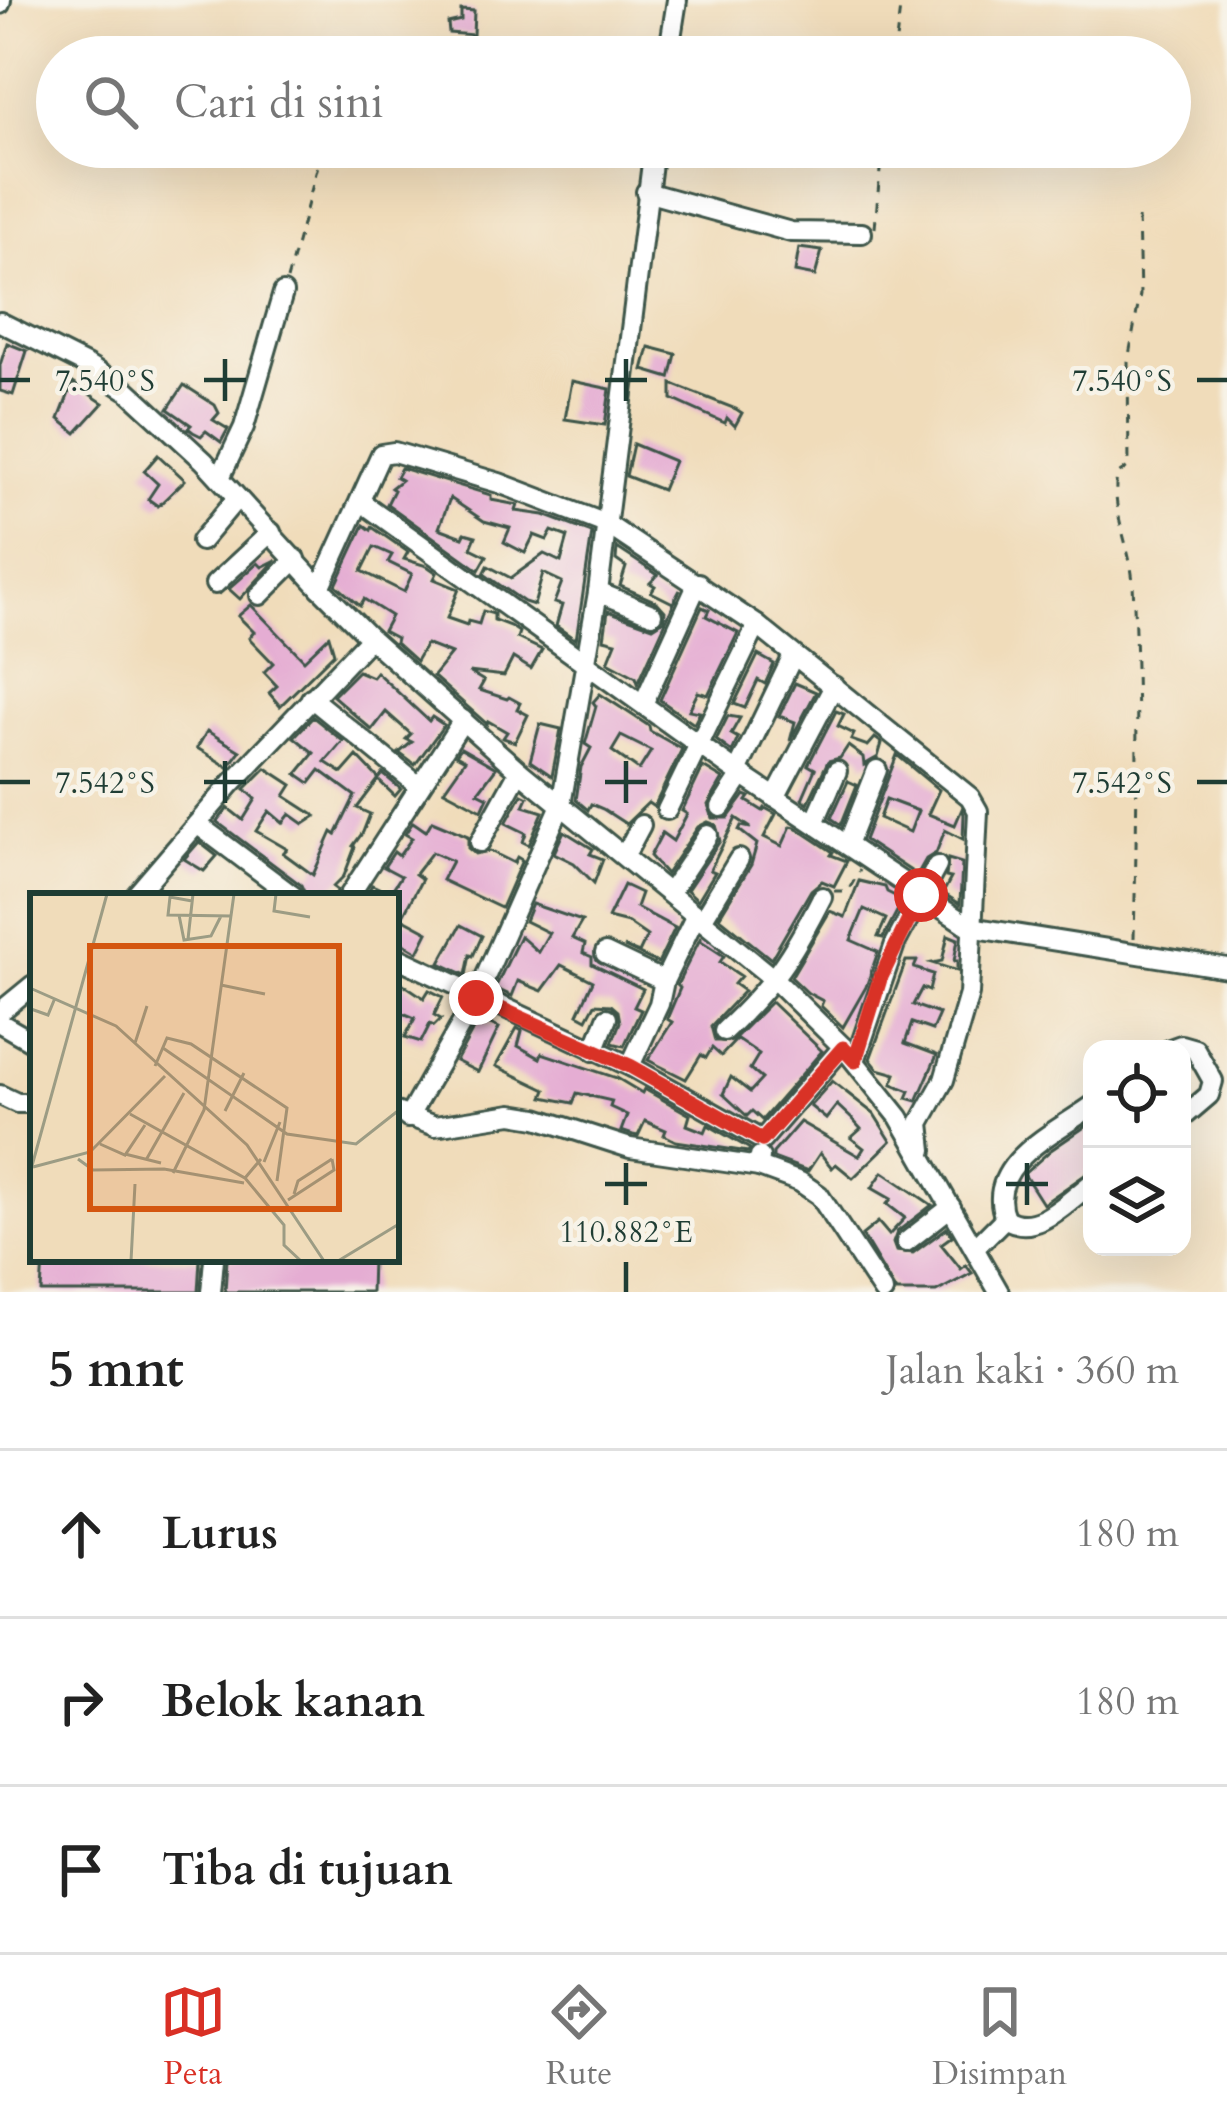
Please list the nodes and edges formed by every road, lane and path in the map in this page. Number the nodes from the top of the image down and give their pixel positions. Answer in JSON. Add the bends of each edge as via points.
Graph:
{"nodes":[{"id":1,"x":676,"y":0,"type":"edge"},
{"id":2,"x":901,"y":0,"type":"edge"},
{"id":3,"x":671,"y":36,"type":"edge"},
{"id":4,"x":897,"y":36,"type":"edge"},
{"id":5,"x":318,"y":168,"type":"edge"},
{"id":6,"x":650,"y":168,"type":"edge"},
{"id":7,"x":881,"y":168,"type":"edge"},
{"id":8,"x":646,"y":192,"type":"junction"},
{"id":9,"x":1138,"y":215,"type":"dead end"},
{"id":10,"x":862,"y":233,"type":"joint"},
{"id":11,"x":283,"y":293,"type":"joint"},
{"id":12,"x":0,"y":322,"type":"edge"},
{"id":13,"x":220,"y":478,"type":"junction"},
{"id":14,"x":238,"y":498,"type":"junction"},
{"id":15,"x":361,"y":501,"type":"junction"},
{"id":16,"x":606,"y":524,"type":"junction"},
{"id":17,"x":271,"y":532,"type":"junction"},
{"id":18,"x":201,"y":541,"type":"dead end"},
{"id":19,"x":296,"y":560,"type":"junction"},
{"id":20,"x":215,"y":584,"type":"dead end"},
{"id":21,"x":698,"y":584,"type":"junction"},
{"id":22,"x":320,"y":588,"type":"junction"},
{"id":23,"x":598,"y":592,"type":"junction"},
{"id":24,"x":260,"y":596,"type":"dead end"},
{"id":25,"x":652,"y":614,"type":"dead end"},
{"id":26,"x":757,"y":625,"type":"junction"},
{"id":27,"x":370,"y":638,"type":"junction"},
{"id":28,"x":794,"y":656,"type":"junction"},
{"id":29,"x":587,"y":663,"type":"junction"},
{"id":30,"x":834,"y":686,"type":"junction"},
{"id":31,"x":311,"y":698,"type":"junction"},
{"id":32,"x":644,"y":702,"type":"junction"},
{"id":33,"x":463,"y":720,"type":"junction"},
{"id":34,"x":700,"y":745,"type":"junction"},
{"id":35,"x":877,"y":770,"type":"dead end"},
{"id":36,"x":519,"y":771,"type":"junction"},
{"id":37,"x":837,"y":771,"type":"dead end"},
{"id":38,"x":740,"y":773,"type":"junction"},
{"id":39,"x":418,"y":786,"type":"junction"},
{"id":40,"x":775,"y":798,"type":"junction"},
{"id":41,"x":561,"y":806,"type":"junction"},
{"id":42,"x":722,"y":807,"type":"dead end"},
{"id":43,"x":668,"y":810,"type":"dead end"},
{"id":44,"x":814,"y":821,"type":"junction"},
{"id":45,"x":197,"y":824,"type":"junction"},
{"id":46,"x":641,"y":825,"type":"dead end"},
{"id":47,"x":708,"y":835,"type":"dead end"},
{"id":48,"x":480,"y":842,"type":"dead end"},
{"id":49,"x":848,"y":843,"type":"junction"},
{"id":50,"x":625,"y":855,"type":"junction"},
{"id":51,"x":867,"y":857,"type":"junction"},
{"id":52,"x":739,"y":859,"type":"dead end"},
{"id":53,"x":937,"y":866,"type":"dead end"},
{"id":54,"x":264,"y":889,"type":"edge"},
{"id":55,"x":670,"y":892,"type":"junction"},
{"id":56,"x":138,"y":893,"type":"edge"},
{"id":57,"x":351,"y":893,"type":"edge"},
{"id":58,"x":921,"y":895,"type":"junction"},
{"id":59,"x":822,"y":897,"type":"joint"},
{"id":60,"x":699,"y":918,"type":"junction"},
{"id":61,"x":970,"y":927,"type":"junction"},
{"id":62,"x":1133,"y":952,"type":"junction"},
{"id":63,"x":605,"y":953,"type":"dead end"},
{"id":64,"x":399,"y":960,"type":"edge"},
{"id":65,"x":1227,"y":968,"type":"edge"},
{"id":66,"x":776,"y":980,"type":"junction"},
{"id":67,"x":664,"y":981,"type":"junction"},
{"id":68,"x":30,"y":988,"type":"edge"},
{"id":69,"x":476,"y":998,"type":"junction"},
{"id":70,"x":0,"y":1012,"type":"edge"},
{"id":71,"x":607,"y":1018,"type":"dead end"},
{"id":72,"x":0,"y":1023,"type":"edge"},
{"id":73,"x":724,"y":1031,"type":"dead end"},
{"id":74,"x":30,"y":1040,"type":"edge"},
{"id":75,"x":1191,"y":1048,"type":"edge"},
{"id":76,"x":594,"y":1051,"type":"junction"},
{"id":77,"x":849,"y":1054,"type":"junction"},
{"id":78,"x":630,"y":1066,"type":"junction"},
{"id":79,"x":0,"y":1095,"type":"edge"},
{"id":80,"x":30,"y":1103,"type":"edge"},
{"id":81,"x":1191,"y":1110,"type":"edge"},
{"id":82,"x":1083,"y":1112,"type":"edge"},
{"id":83,"x":402,"y":1115,"type":"edge"},
{"id":84,"x":899,"y":1117,"type":"junction"},
{"id":85,"x":920,"y":1123,"type":"junction"},
{"id":86,"x":762,"y":1140,"type":"junction"},
{"id":87,"x":923,"y":1156,"type":"junction"},
{"id":88,"x":759,"y":1167,"type":"junction"},
{"id":89,"x":1083,"y":1190,"type":"edge"},
{"id":90,"x":951,"y":1207,"type":"junction"},
{"id":91,"x":1005,"y":1218,"type":"junction"},
{"id":92,"x":906,"y":1241,"type":"dead end"},
{"id":93,"x":976,"y":1247,"type":"junction"},
{"id":94,"x":214,"y":1262,"type":"edge"},
{"id":95,"x":995,"y":1285,"type":"edge"},
{"id":96,"x":211,"y":1292,"type":"edge"},
{"id":97,"x":884,"y":1292,"type":"edge"},
{"id":98,"x":974,"y":1292,"type":"edge"}],
"edges":[{"from":1,"to":3,"type":"street"},
{"from":2,"to":4,"type":"path"},
{"from":5,"to":11,"type":"path"},
{"from":6,"to":8,"type":"street"},
{"from":7,"to":10,"type":"path","via":[[878,223]]},
{"from":8,"to":10,"type":"street","via":[[791,232]]},
{"from":8,"to":16,"type":"street"},
{"from":9,"to":62,"type":"path","via":[[1129,466],[1117,475],[1115,492],[1133,598],[1139,746]]},
{"from":11,"to":13,"type":"street","via":[[244,427]]},
{"from":12,"to":13,"type":"street","via":[[128,392]]},
{"from":13,"to":14,"type":"street"},
{"from":14,"to":17,"type":"street"},
{"from":14,"to":18,"type":"street"},
{"from":15,"to":16,"type":"street","via":[[379,457],[394,452]]},
{"from":15,"to":22,"type":"street"},
{"from":15,"to":29,"type":"street"},
{"from":16,"to":21,"type":"street"},
{"from":16,"to":23,"type":"street"},
{"from":17,"to":19,"type":"street"},
{"from":17,"to":20,"type":"street"},
{"from":19,"to":22,"type":"street"},
{"from":19,"to":24,"type":"street"},
{"from":21,"to":26,"type":"street"},
{"from":21,"to":32,"type":"street"},
{"from":22,"to":27,"type":"street"},
{"from":23,"to":25,"type":"street"},
{"from":23,"to":29,"type":"street"},
{"from":26,"to":28,"type":"street"},
{"from":26,"to":34,"type":"street"},
{"from":27,"to":31,"type":"street"},
{"from":27,"to":33,"type":"street"},
{"from":28,"to":30,"type":"street"},
{"from":28,"to":38,"type":"street"},
{"from":29,"to":32,"type":"street"},
{"from":29,"to":41,"type":"street"},
{"from":30,"to":40,"type":"street"},
{"from":30,"to":61,"type":"street","via":[[974,802]]},
{"from":31,"to":39,"type":"street"},
{"from":31,"to":45,"type":"street"},
{"from":32,"to":34,"type":"street"},
{"from":33,"to":36,"type":"street"},
{"from":33,"to":39,"type":"street"},
{"from":34,"to":38,"type":"street"},
{"from":34,"to":43,"type":"street"},
{"from":35,"to":49,"type":"street"},
{"from":36,"to":41,"type":"street"},
{"from":36,"to":48,"type":"street"},
{"from":37,"to":44,"type":"street"},
{"from":38,"to":40,"type":"street"},
{"from":38,"to":42,"type":"street"},
{"from":39,"to":57,"type":"street"},
{"from":40,"to":44,"type":"street"},
{"from":41,"to":50,"type":"street"},
{"from":41,"to":69,"type":"street"},
{"from":44,"to":49,"type":"street"},
{"from":45,"to":54,"type":"street"},
{"from":45,"to":56,"type":"street"},
{"from":46,"to":50,"type":"street"},
{"from":47,"to":55,"type":"street"},
{"from":49,"to":51,"type":"street"},
{"from":50,"to":55,"type":"street"},
{"from":51,"to":58,"type":"street"},
{"from":51,"to":59,"type":"path","via":[[848,892]]},
{"from":52,"to":60,"type":"street"},
{"from":53,"to":58,"type":"street"},
{"from":55,"to":60,"type":"street"},
{"from":58,"to":61,"type":"street"},
{"from":58,"to":77,"type":"street"},
{"from":59,"to":66,"type":"street"},
{"from":60,"to":66,"type":"street"},
{"from":60,"to":67,"type":"street"},
{"from":61,"to":62,"type":"street"},
{"from":61,"to":85,"type":"street","via":[[973,963],[961,1029]]},
{"from":62,"to":65,"type":"street"},
{"from":63,"to":67,"type":"street"},
{"from":64,"to":69,"type":"street"},
{"from":66,"to":73,"type":"street"},
{"from":66,"to":77,"type":"street"},
{"from":67,"to":78,"type":"street"},
{"from":68,"to":70,"type":"street"},
{"from":69,"to":76,"type":"street"},
{"from":69,"to":83,"type":"street"},
{"from":71,"to":76,"type":"street"},
{"from":72,"to":74,"type":"street"},
{"from":75,"to":81,"type":"street","via":[[1214,1081]]},
{"from":76,"to":78,"type":"street"},
{"from":77,"to":84,"type":"street"},
{"from":77,"to":86,"type":"street"},
{"from":78,"to":86,"type":"street"},
{"from":79,"to":80,"type":"street"},
{"from":82,"to":91,"type":"street","via":[[1004,1175],[998,1196]]},
{"from":83,"to":88,"type":"street","via":[[436,1126],[512,1114],[630,1148]]},
{"from":84,"to":85,"type":"street"},
{"from":84,"to":87,"type":"street"},
{"from":85,"to":87,"type":"street"},
{"from":86,"to":88,"type":"street"},
{"from":87,"to":90,"type":"street"},
{"from":88,"to":97,"type":"street","via":[[819,1195]]},
{"from":89,"to":91,"type":"street","via":[[1033,1225]]},
{"from":90,"to":92,"type":"street"},
{"from":90,"to":93,"type":"street"},
{"from":91,"to":93,"type":"street"},
{"from":93,"to":95,"type":"street"},
{"from":94,"to":96,"type":"street"},
{"from":95,"to":98,"type":"street"}]}
